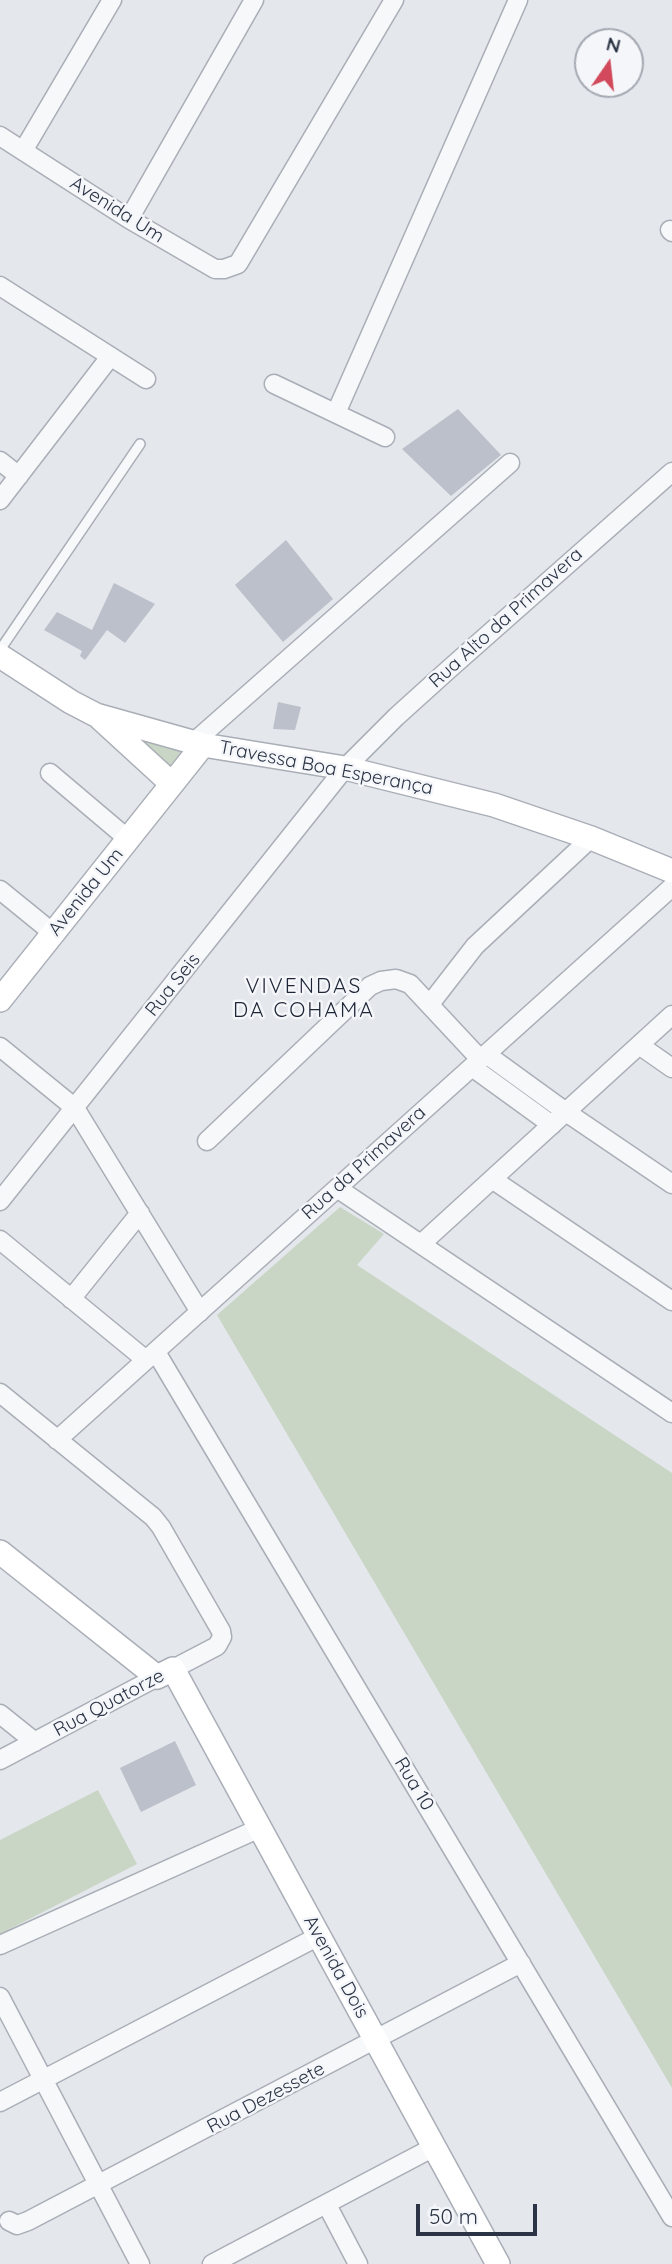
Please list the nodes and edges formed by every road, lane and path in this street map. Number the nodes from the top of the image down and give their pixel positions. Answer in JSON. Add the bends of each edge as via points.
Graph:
{"nodes":[{"id":1,"x":112,"y":0,"type":"edge"},
{"id":2,"x":254,"y":0,"type":"edge"},
{"id":3,"x":394,"y":0,"type":"edge"},
{"id":4,"x":517,"y":0,"type":"edge"},
{"id":5,"x":0,"y":136,"type":"edge"},
{"id":6,"x":23,"y":151,"type":"junction"},
{"id":7,"x":129,"y":219,"type":"junction"},
{"id":8,"x":0,"y":286,"type":"edge"},
{"id":9,"x":110,"y":357,"type":"junction"},
{"id":10,"x":146,"y":379,"type":"dead end"},
{"id":11,"x":274,"y":384,"type":"dead end"},
{"id":12,"x":336,"y":413,"type":"junction"},
{"id":13,"x":385,"y":437,"type":"dead end"},
{"id":14,"x":139,"y":444,"type":"dead end"},
{"id":15,"x":0,"y":461,"type":"edge"},
{"id":16,"x":510,"y":463,"type":"dead end"},
{"id":17,"x":672,"y":472,"type":"edge"},
{"id":18,"x":19,"y":475,"type":"junction"},
{"id":19,"x":0,"y":500,"type":"edge"},
{"id":20,"x":0,"y":650,"type":"edge"},
{"id":21,"x":0,"y":656,"type":"edge"},
{"id":22,"x":96,"y":715,"type":"junction"},
{"id":23,"x":199,"y":744,"type":"junction"},
{"id":24,"x":345,"y":768,"type":"junction"},
{"id":25,"x":50,"y":773,"type":"dead end"},
{"id":26,"x":172,"y":784,"type":"junction"},
{"id":27,"x":591,"y":838,"type":"junction"},
{"id":28,"x":128,"y":839,"type":"junction"},
{"id":29,"x":672,"y":871,"type":"edge"},
{"id":30,"x":672,"y":887,"type":"edge"},
{"id":31,"x":0,"y":890,"type":"edge"},
{"id":32,"x":53,"y":933,"type":"junction"},
{"id":33,"x":0,"y":1000,"type":"edge"},
{"id":34,"x":430,"y":1004,"type":"junction"},
{"id":35,"x":672,"y":1015,"type":"edge"},
{"id":36,"x":639,"y":1045,"type":"junction"},
{"id":37,"x":0,"y":1047,"type":"edge"},
{"id":38,"x":479,"y":1060,"type":"junction"},
{"id":39,"x":672,"y":1068,"type":"edge"},
{"id":40,"x":75,"y":1108,"type":"junction"},
{"id":41,"x":559,"y":1118,"type":"junction"},
{"id":42,"x":207,"y":1142,"type":"dead end"},
{"id":43,"x":492,"y":1180,"type":"junction"},
{"id":44,"x":672,"y":1184,"type":"edge"},
{"id":45,"x":337,"y":1188,"type":"junction"},
{"id":46,"x":0,"y":1201,"type":"edge"},
{"id":47,"x":140,"y":1213,"type":"junction"},
{"id":48,"x":0,"y":1240,"type":"edge"},
{"id":49,"x":421,"y":1244,"type":"junction"},
{"id":50,"x":71,"y":1298,"type":"junction"},
{"id":51,"x":672,"y":1301,"type":"edge"},
{"id":52,"x":200,"y":1312,"type":"junction"},
{"id":53,"x":151,"y":1356,"type":"junction"},
{"id":54,"x":0,"y":1392,"type":"edge"},
{"id":55,"x":672,"y":1413,"type":"edge"},
{"id":56,"x":57,"y":1440,"type":"junction"},
{"id":57,"x":0,"y":1552,"type":"edge"},
{"id":58,"x":165,"y":1673,"type":"junction"},
{"id":59,"x":0,"y":1714,"type":"edge"},
{"id":60,"x":35,"y":1742,"type":"junction"},
{"id":61,"x":0,"y":1760,"type":"edge"},
{"id":62,"x":260,"y":1828,"type":"junction"},
{"id":63,"x":319,"y":1936,"type":"junction"},
{"id":64,"x":0,"y":1945,"type":"edge"},
{"id":65,"x":521,"y":1964,"type":"junction"},
{"id":66,"x":0,"y":1997,"type":"edge"},
{"id":67,"x":376,"y":2041,"type":"junction"},
{"id":68,"x":43,"y":2080,"type":"junction"},
{"id":69,"x":0,"y":2102,"type":"edge"},
{"id":70,"x":434,"y":2147,"type":"junction"},
{"id":71,"x":99,"y":2185,"type":"junction"},
{"id":72,"x":327,"y":2205,"type":"junction"},
{"id":73,"x":672,"y":2217,"type":"edge"},
{"id":74,"x":9,"y":2221,"type":"dead end"},
{"id":75,"x":217,"y":2263,"type":"edge"},
{"id":76,"x":140,"y":2264,"type":"edge"},
{"id":77,"x":358,"y":2264,"type":"edge"},
{"id":78,"x":498,"y":2264,"type":"edge"}],
"edges":[{"from":1,"to":6,"type":"street"},
{"from":2,"to":7,"type":"street"},
{"from":3,"to":7,"type":"street","name":"Avenida Um","via":[[238,264],[215,269]]},
{"from":4,"to":12,"type":"street"},
{"from":5,"to":6,"type":"street","name":"Avenida Um"},
{"from":6,"to":7,"type":"street","name":"Avenida Um"},
{"from":8,"to":9,"type":"street"},
{"from":9,"to":10,"type":"street"},
{"from":9,"to":18,"type":"street"},
{"from":11,"to":12,"type":"street"},
{"from":12,"to":13,"type":"street"},
{"from":14,"to":20,"type":"lane"},
{"from":15,"to":18,"type":"street"},
{"from":16,"to":23,"type":"street"},
{"from":17,"to":24,"type":"street","name":"Rua Alto da Primavera","via":[[448,670]]},
{"from":18,"to":19,"type":"street"},
{"from":21,"to":22,"type":"street"},
{"from":22,"to":23,"type":"street","name":"Travessa Boa Esperança"},
{"from":22,"to":26,"type":"street"},
{"from":23,"to":24,"type":"street","name":"Travessa Boa Esperança"},
{"from":23,"to":26,"type":"street","name":"Avenida Um"},
{"from":24,"to":27,"type":"street","name":"Travessa Boa Esperança","via":[[494,805]]},
{"from":24,"to":40,"type":"street","name":"Rua Seis"},
{"from":25,"to":28,"type":"street"},
{"from":26,"to":28,"type":"street","name":"Avenida Um"},
{"from":27,"to":29,"type":"street","name":"Travessa Boa Esperança"},
{"from":27,"to":34,"type":"street","via":[[475,946]]},
{"from":28,"to":32,"type":"street","name":"Avenida Um"},
{"from":30,"to":38,"type":"street","name":"Rua da Primavera"},
{"from":31,"to":32,"type":"street"},
{"from":32,"to":33,"type":"street","name":"Avenida Um"},
{"from":34,"to":38,"type":"street"},
{"from":34,"to":42,"type":"street","via":[[404,981],[390,979],[370,986]]},
{"from":35,"to":36,"type":"street"},
{"from":36,"to":39,"type":"street"},
{"from":36,"to":41,"type":"street"},
{"from":37,"to":40,"type":"street"},
{"from":38,"to":41,"type":"street"},
{"from":38,"to":45,"type":"street","name":"Rua da Primavera"},
{"from":40,"to":46,"type":"street","name":"Rua Seis"},
{"from":40,"to":47,"type":"street"},
{"from":41,"to":43,"type":"street"},
{"from":41,"to":44,"type":"street"},
{"from":43,"to":49,"type":"street"},
{"from":43,"to":51,"type":"street"},
{"from":45,"to":49,"type":"street"},
{"from":45,"to":52,"type":"street","name":"Rua da Primavera"},
{"from":47,"to":50,"type":"street"},
{"from":47,"to":52,"type":"street"},
{"from":48,"to":50,"type":"street","name":"Rua 10"},
{"from":49,"to":55,"type":"street"},
{"from":50,"to":53,"type":"street","name":"Rua 10"},
{"from":52,"to":53,"type":"street","name":"Rua da Primavera"},
{"from":53,"to":56,"type":"street","name":"Rua da Primavera"},
{"from":53,"to":65,"type":"street","name":"Rua 10"},
{"from":54,"to":56,"type":"street"},
{"from":56,"to":58,"type":"street","name":"Rua Quatorze","via":[[153,1517],[221,1631],[217,1646]]},
{"from":57,"to":58,"type":"street","name":"Avenida Dois"},
{"from":58,"to":60,"type":"street","name":"Rua Quatorze"},
{"from":58,"to":62,"type":"street","name":"Avenida Dois"},
{"from":59,"to":60,"type":"street"},
{"from":60,"to":61,"type":"street","name":"Rua Quatorze"},
{"from":62,"to":63,"type":"street","name":"Avenida Dois"},
{"from":62,"to":64,"type":"street"},
{"from":63,"to":67,"type":"street","name":"Avenida Dois"},
{"from":63,"to":68,"type":"street"},
{"from":65,"to":67,"type":"street","name":"Rua Dezessete"},
{"from":65,"to":73,"type":"street","name":"Rua 10"},
{"from":66,"to":68,"type":"street"},
{"from":67,"to":70,"type":"street","name":"Avenida Dois"},
{"from":67,"to":71,"type":"street","name":"Rua Dezessete"},
{"from":68,"to":69,"type":"street"},
{"from":68,"to":71,"type":"street"},
{"from":70,"to":72,"type":"street"},
{"from":70,"to":78,"type":"street","name":"Avenida Dois"},
{"from":71,"to":74,"type":"street","name":"Rua Dezessete","via":[[28,2221],[17,2225]]},
{"from":71,"to":76,"type":"street"},
{"from":72,"to":75,"type":"street"},
{"from":72,"to":77,"type":"street"}]}
